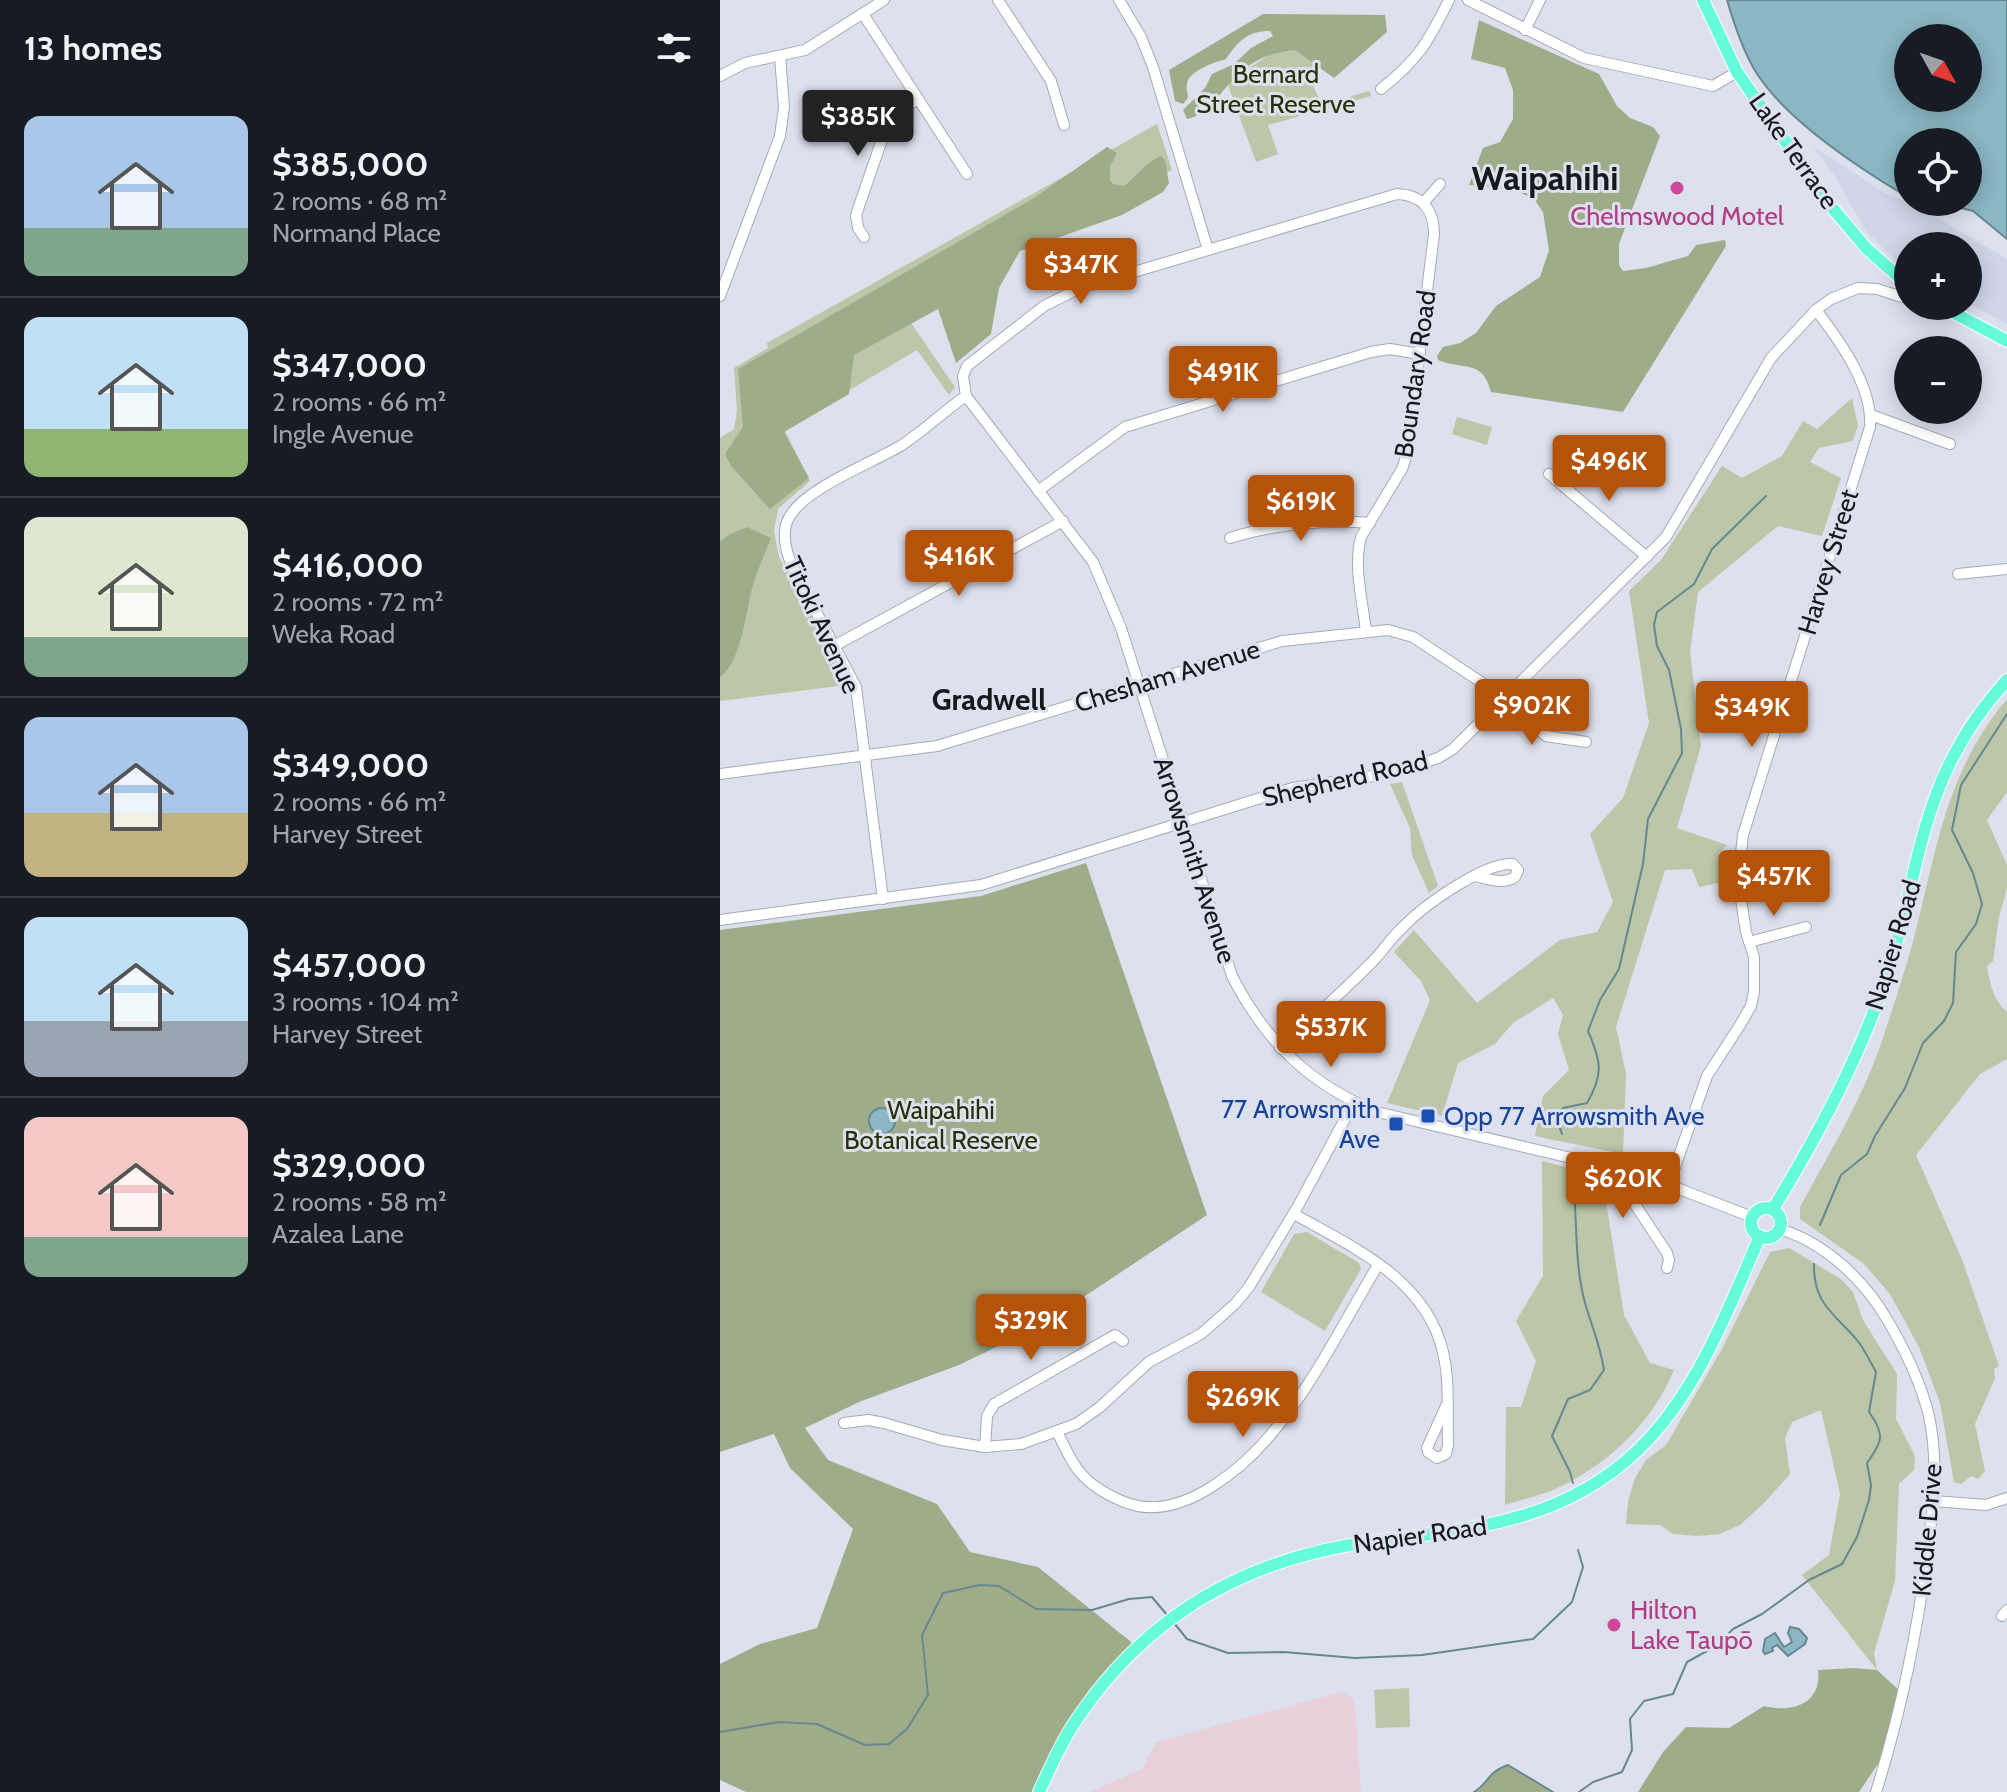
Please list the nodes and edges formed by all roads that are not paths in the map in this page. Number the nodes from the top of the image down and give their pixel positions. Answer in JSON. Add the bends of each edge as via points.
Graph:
{"nodes":[{"id":1,"x":884,"y":0,"type":"edge"},
{"id":2,"x":998,"y":0,"type":"edge"},
{"id":3,"x":1119,"y":0,"type":"edge"},
{"id":4,"x":1449,"y":0,"type":"edge"},
{"id":5,"x":1468,"y":0,"type":"edge"},
{"id":6,"x":1540,"y":0,"type":"edge"},
{"id":7,"x":1703,"y":0,"type":"edge"},
{"id":8,"x":863,"y":14,"type":"junction"},
{"id":9,"x":1525,"y":30,"type":"junction"},
{"id":10,"x":780,"y":56,"type":"junction"},
{"id":11,"x":1737,"y":72,"type":"junction"},
{"id":12,"x":720,"y":76,"type":"edge"},
{"id":13,"x":1381,"y":89,"type":"dead end"},
{"id":14,"x":918,"y":99,"type":"junction"},
{"id":15,"x":1064,"y":125,"type":"dead end"},
{"id":16,"x":967,"y":174,"type":"dead end"},
{"id":17,"x":1440,"y":184,"type":"dead end"},
{"id":18,"x":1424,"y":202,"type":"junction"},
{"id":19,"x":864,"y":237,"type":"dead end"},
{"id":20,"x":1208,"y":250,"type":"junction"},
{"id":21,"x":1894,"y":273,"type":"edge"},
{"id":22,"x":1894,"y":294,"type":"edge"},
{"id":23,"x":720,"y":296,"type":"edge"},
{"id":24,"x":1816,"y":310,"type":"junction"},
{"id":25,"x":1967,"y":320,"type":"edge"},
{"id":26,"x":2007,"y":341,"type":"edge"},
{"id":27,"x":1420,"y":354,"type":"junction"},
{"id":28,"x":966,"y":396,"type":"junction"},
{"id":29,"x":1871,"y":415,"type":"junction"},
{"id":30,"x":1950,"y":444,"type":"dead end"},
{"id":31,"x":1549,"y":474,"type":"dead end"},
{"id":32,"x":1038,"y":491,"type":"junction"},
{"id":33,"x":1063,"y":521,"type":"junction"},
{"id":34,"x":1370,"y":523,"type":"junction"},
{"id":35,"x":1230,"y":538,"type":"dead end"},
{"id":36,"x":1647,"y":557,"type":"junction"},
{"id":37,"x":2007,"y":569,"type":"edge"},
{"id":38,"x":1958,"y":574,"type":"dead end"},
{"id":39,"x":1366,"y":632,"type":"junction"},
{"id":40,"x":836,"y":645,"type":"junction"},
{"id":41,"x":2007,"y":680,"type":"edge"},
{"id":42,"x":1140,"y":685,"type":"junction"},
{"id":43,"x":1505,"y":698,"type":"junction"},
{"id":44,"x":1586,"y":742,"type":"dead end"},
{"id":45,"x":865,"y":755,"type":"junction"},
{"id":46,"x":720,"y":774,"type":"edge"},
{"id":47,"x":1182,"y":822,"type":"junction"},
{"id":48,"x":1475,"y":876,"type":"dead end"},
{"id":49,"x":883,"y":899,"type":"junction"},
{"id":50,"x":720,"y":920,"type":"edge"},
{"id":51,"x":1806,"y":927,"type":"dead end"},
{"id":52,"x":1749,"y":942,"type":"junction"},
{"id":53,"x":1280,"y":1048,"type":"junction"},
{"id":54,"x":1354,"y":1102,"type":"junction"},
{"id":55,"x":1643,"y":1175,"type":"junction"},
{"id":56,"x":1669,"y":1184,"type":"junction"},
{"id":57,"x":1773,"y":1209,"type":"junction"},
{"id":58,"x":1294,"y":1214,"type":"junction"},
{"id":59,"x":1752,"y":1217,"type":"junction"},
{"id":60,"x":1779,"y":1229,"type":"junction"},
{"id":61,"x":1760,"y":1236,"type":"junction"},
{"id":62,"x":1378,"y":1265,"type":"junction"},
{"id":63,"x":1667,"y":1268,"type":"dead end"},
{"id":64,"x":1117,"y":1334,"type":"dead end"},
{"id":65,"x":1446,"y":1406,"type":"dead end"},
{"id":66,"x":844,"y":1423,"type":"dead end"},
{"id":67,"x":1057,"y":1432,"type":"junction"},
{"id":68,"x":985,"y":1447,"type":"junction"},
{"id":69,"x":2007,"y":1498,"type":"edge"},
{"id":70,"x":1934,"y":1501,"type":"junction"},
{"id":71,"x":1039,"y":1792,"type":"edge"},
{"id":72,"x":1876,"y":1792,"type":"edge"}],
"edges":[{"from":1,"to":8,"type":"street"},
{"from":2,"to":15,"type":"street","via":[[1051,81]]},
{"from":3,"to":20,"type":"street","via":[[1153,67]]},
{"from":4,"to":13,"type":"street","via":[[1424,50]]},
{"from":5,"to":9,"type":"street"},
{"from":6,"to":9,"type":"street"},
{"from":7,"to":11,"type":"main road","name":"Lake Terrace"},
{"from":8,"to":10,"type":"street","via":[[805,50]]},
{"from":8,"to":14,"type":"street"},
{"from":9,"to":11,"type":"street","via":[[1603,64],[1713,86]]},
{"from":10,"to":12,"type":"street","via":[[745,63]]},
{"from":10,"to":23,"type":"street","via":[[780,136]]},
{"from":11,"to":21,"type":"main road","name":"Lake Terrace","via":[[1845,225]]},
{"from":14,"to":16,"type":"street"},
{"from":14,"to":19,"type":"street","via":[[887,125],[856,215]]},
{"from":17,"to":18,"type":"street"},
{"from":18,"to":20,"type":"street","via":[[1397,194]]},
{"from":18,"to":27,"type":"street","name":"Boundary Road","via":[[1434,234]]},
{"from":20,"to":28,"type":"street","via":[[1080,288],[1044,306],[967,366]]},
{"from":22,"to":24,"type":"street","name":"Shepherd Road","via":[[1858,288]]},
{"from":24,"to":29,"type":"street","via":[[1850,359]]},
{"from":24,"to":36,"type":"street","name":"Shepherd Road","via":[[1771,358],[1673,526]]},
{"from":25,"to":26,"type":"main road"},
{"from":27,"to":32,"type":"street","via":[[1371,352],[1145,420],[1108,437]]},
{"from":27,"to":34,"type":"street","name":"Boundary Road","via":[[1406,461]]},
{"from":28,"to":32,"type":"street","name":"Arrowsmith Avenue"},
{"from":28,"to":40,"type":"street","name":"Titoki Avenue","via":[[903,444],[810,496],[791,514],[786,552]]},
{"from":29,"to":30,"type":"street"},
{"from":29,"to":52,"type":"street","name":"Harvey Street","via":[[1743,835],[1738,880]]},
{"from":31,"to":36,"type":"street"},
{"from":32,"to":33,"type":"street","name":"Arrowsmith Avenue"},
{"from":33,"to":40,"type":"street"},
{"from":33,"to":42,"type":"street","name":"Arrowsmith Avenue","via":[[1102,580]]},
{"from":34,"to":35,"type":"street","via":[[1253,530]]},
{"from":34,"to":39,"type":"street","name":"Boundary Road","via":[[1361,537],[1358,559]]},
{"from":36,"to":43,"type":"street","name":"Shepherd Road"},
{"from":37,"to":38,"type":"street"},
{"from":39,"to":42,"type":"street","name":"Chesham Avenue","via":[[1282,641]]},
{"from":39,"to":43,"type":"street","name":"Chesham Avenue","via":[[1388,630],[1413,637]]},
{"from":40,"to":45,"type":"street","name":"Titoki Avenue","via":[[856,687]]},
{"from":41,"to":57,"type":"main road","name":"Napier Road","via":[[1948,767],[1864,1039]]},
{"from":42,"to":45,"type":"street","name":"Chesham Avenue","via":[[947,743]]},
{"from":42,"to":47,"type":"street","name":"Arrowsmith Avenue"},
{"from":43,"to":44,"type":"street","name":"Chesham Avenue","via":[[1546,736]]},
{"from":43,"to":47,"type":"street","name":"Shepherd Road","via":[[1453,749],[1425,763],[1370,778],[1293,788]]},
{"from":45,"to":46,"type":"street","name":"Chesham Avenue"},
{"from":45,"to":49,"type":"street","name":"Titoki Avenue"},
{"from":47,"to":49,"type":"street","name":"Shepherd Road","via":[[981,885]]},
{"from":47,"to":53,"type":"street","name":"Arrowsmith Avenue","via":[[1232,976]]},
{"from":48,"to":53,"type":"street","via":[[1404,925]]},
{"from":49,"to":50,"type":"street","name":"Shepherd Road"},
{"from":51,"to":52,"type":"street"},
{"from":52,"to":56,"type":"street","name":"Harvey Street","via":[[1756,976],[1751,1006],[1707,1076]]},
{"from":53,"to":54,"type":"street","name":"Arrowsmith Avenue","via":[[1315,1080]]},
{"from":54,"to":55,"type":"street","name":"Arrowsmith Avenue","via":[[1400,1118]]},
{"from":54,"to":58,"type":"street"},
{"from":55,"to":56,"type":"street","name":"Arrowsmith Avenue"},
{"from":55,"to":63,"type":"street","via":[[1636,1206],[1667,1253]]},
{"from":56,"to":59,"type":"street","name":"Arrowsmith Avenue"},
{"from":57,"to":59,"type":"main road","via":[[1759,1209]]},
{"from":57,"to":60,"type":"main road","via":[[1780,1218]]},
{"from":58,"to":62,"type":"street"},
{"from":58,"to":67,"type":"street","via":[[1249,1287],[1221,1319],[1149,1362],[1100,1407]]},
{"from":59,"to":61,"type":"main road","via":[[1751,1226]]},
{"from":60,"to":61,"type":"main road","via":[[1771,1237]]},
{"from":60,"to":70,"type":"street","name":"Kiddle Drive","via":[[1834,1258],[1885,1316],[1912,1368],[1928,1415]]},
{"from":61,"to":71,"type":"main road","name":"Napier Road","via":[[1682,1397],[1639,1449],[1607,1476],[1525,1517],[1312,1552],[1216,1589],[1162,1625],[1108,1677],[1066,1737]]},
{"from":62,"to":65,"type":"street","via":[[1413,1291],[1436,1327],[1444,1355]]},
{"from":62,"to":67,"type":"street","via":[[1283,1420],[1251,1456],[1195,1497],[1157,1509],[1117,1499],[1085,1478]]},
{"from":64,"to":68,"type":"street","via":[[994,1404],[987,1416]]},
{"from":66,"to":68,"type":"street","via":[[868,1420]]},
{"from":67,"to":68,"type":"street","via":[[1021,1444]]},
{"from":69,"to":70,"type":"street","via":[[1986,1505]]},
{"from":70,"to":72,"type":"street","name":"Kiddle Drive","via":[[1917,1619]]}]}
